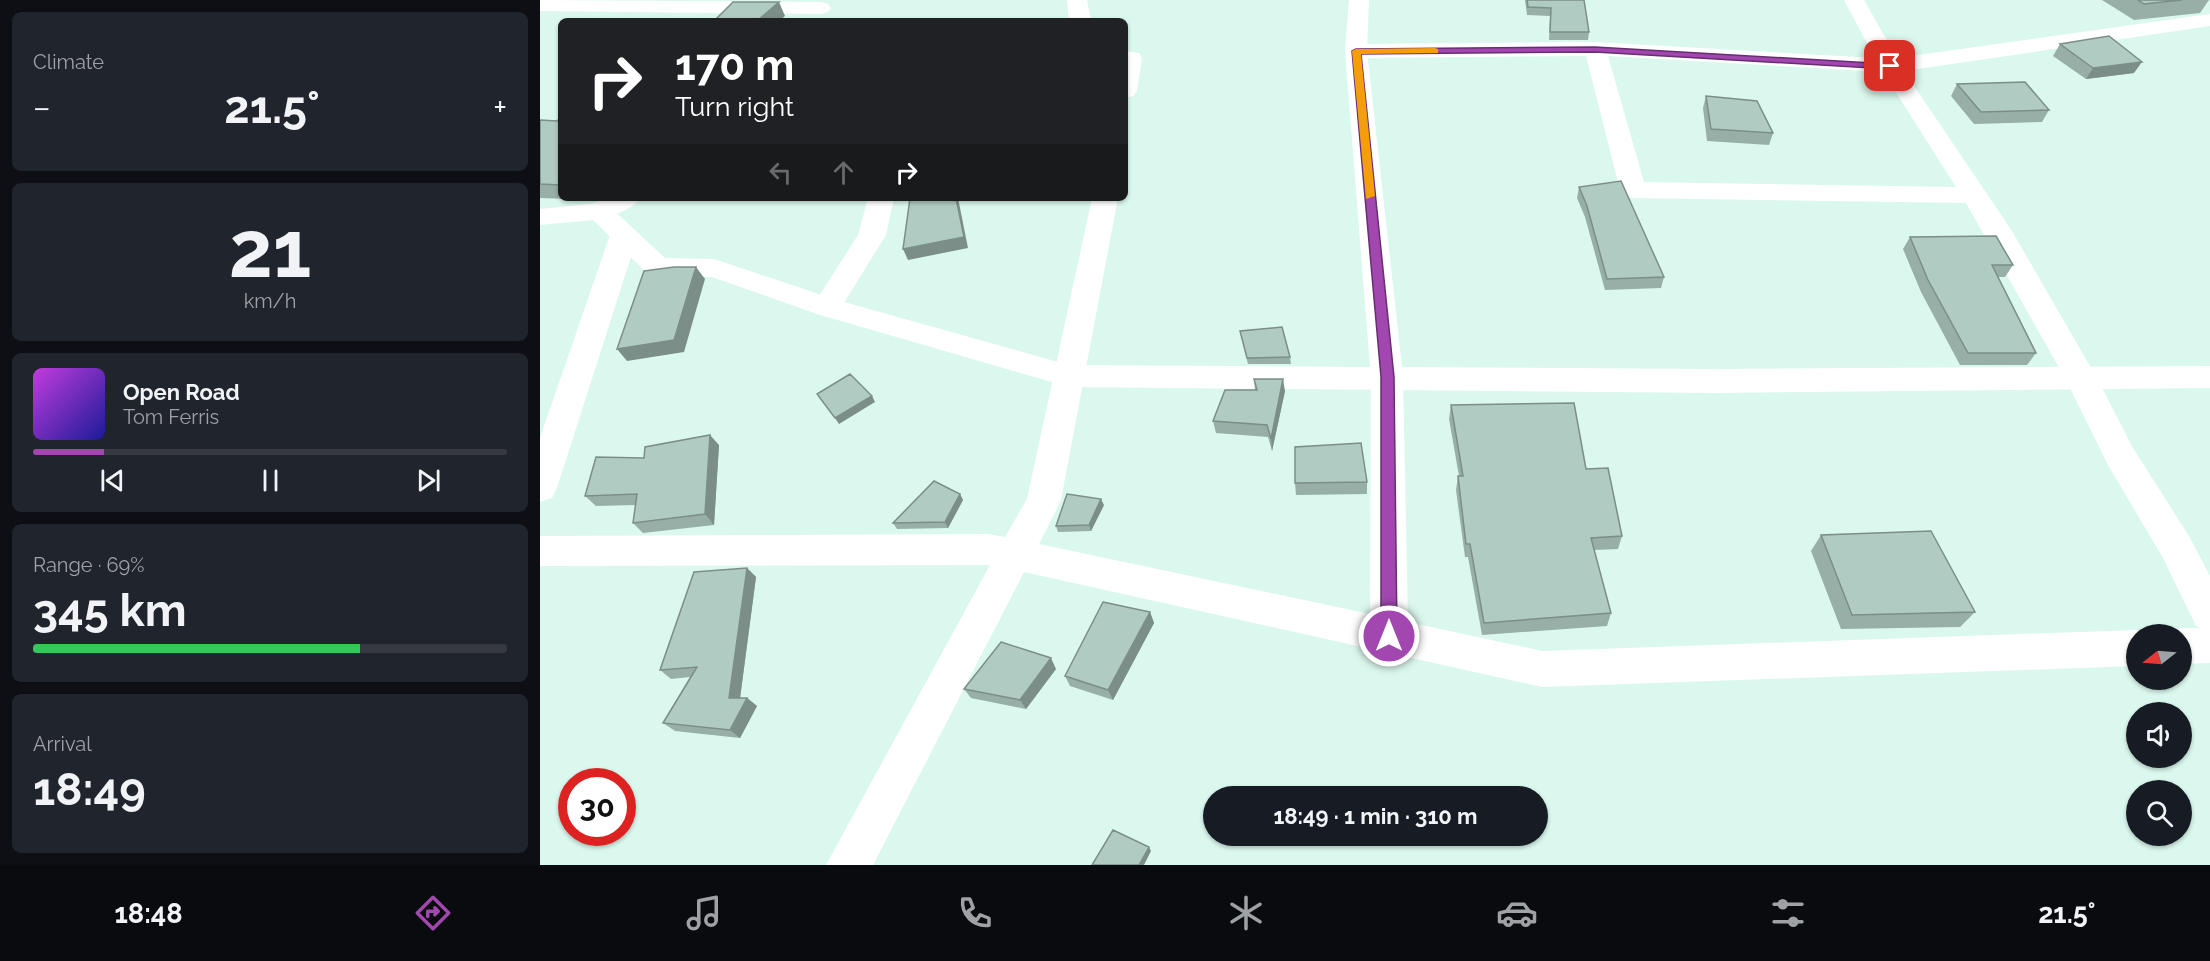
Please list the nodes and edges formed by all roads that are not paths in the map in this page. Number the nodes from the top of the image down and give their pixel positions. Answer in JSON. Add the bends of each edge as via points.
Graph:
{"nodes":[{"id":1,"x":1077,"y":0,"type":"edge"},
{"id":2,"x":1359,"y":0,"type":"edge"},
{"id":3,"x":1854,"y":0,"type":"edge"},
{"id":4,"x":540,"y":5,"type":"edge"},
{"id":5,"x":820,"y":10,"type":"edge"},
{"id":6,"x":1080,"y":18,"type":"edge"},
{"id":7,"x":2210,"y":20,"type":"edge"},
{"id":8,"x":1595,"y":49,"type":"junction"},
{"id":9,"x":1356,"y":51,"type":"junction"},
{"id":10,"x":1128,"y":58,"type":"edge"},
{"id":11,"x":1890,"y":66,"type":"junction"},
{"id":12,"x":1128,"y":74,"type":"edge"},
{"id":13,"x":1974,"y":195,"type":"junction"},
{"id":14,"x":621,"y":201,"type":"edge"},
{"id":15,"x":880,"y":201,"type":"edge"},
{"id":16,"x":1104,"y":201,"type":"edge"},
{"id":17,"x":598,"y":212,"type":"junction"},
{"id":18,"x":540,"y":217,"type":"edge"},
{"id":19,"x":624,"y":235,"type":"junction"},
{"id":20,"x":827,"y":307,"type":"junction"},
{"id":21,"x":1069,"y":376,"type":"junction"},
{"id":22,"x":1387,"y":377,"type":"junction"},
{"id":23,"x":2210,"y":377,"type":"edge"},
{"id":24,"x":2082,"y":380,"type":"junction"},
{"id":25,"x":540,"y":488,"type":"edge"},
{"id":26,"x":540,"y":551,"type":"edge"},
{"id":27,"x":1014,"y":555,"type":"junction"},
{"id":28,"x":2210,"y":614,"type":"edge"},
{"id":29,"x":1389,"y":636,"type":"junction"},
{"id":30,"x":2210,"y":645,"type":"edge"},
{"id":31,"x":2192,"y":646,"type":"edge"},
{"id":32,"x":2126,"y":648,"type":"edge"},
{"id":33,"x":849,"y":865,"type":"edge"}],
"edges":[{"from":1,"to":6,"type":"street"},
{"from":2,"to":9,"type":"street"},
{"from":3,"to":11,"type":"street"},
{"from":4,"to":5,"type":"street"},
{"from":7,"to":11,"type":"street"},
{"from":8,"to":9,"type":"street"},
{"from":8,"to":11,"type":"street"},
{"from":8,"to":13,"type":"street","via":[[1633,190]]},
{"from":9,"to":22,"type":"street"},
{"from":10,"to":12,"type":"street"},
{"from":11,"to":13,"type":"street"},
{"from":13,"to":24,"type":"street"},
{"from":14,"to":17,"type":"street"},
{"from":15,"to":20,"type":"street","via":[[872,235]]},
{"from":16,"to":21,"type":"street"},
{"from":17,"to":18,"type":"street"},
{"from":17,"to":19,"type":"street"},
{"from":19,"to":20,"type":"street","via":[[658,267],[714,268]]},
{"from":19,"to":25,"type":"street"},
{"from":20,"to":21,"type":"street"},
{"from":21,"to":22,"type":"street"},
{"from":21,"to":27,"type":"street","via":[[1044,500]]},
{"from":22,"to":24,"type":"street"},
{"from":22,"to":29,"type":"street"},
{"from":23,"to":24,"type":"street"},
{"from":24,"to":28,"type":"street","via":[[2120,456],[2176,547]]},
{"from":26,"to":27,"type":"street","via":[[988,549]]},
{"from":27,"to":29,"type":"street"},
{"from":27,"to":33,"type":"street"},
{"from":29,"to":32,"type":"street","via":[[1542,669]]},
{"from":30,"to":31,"type":"street"}]}
